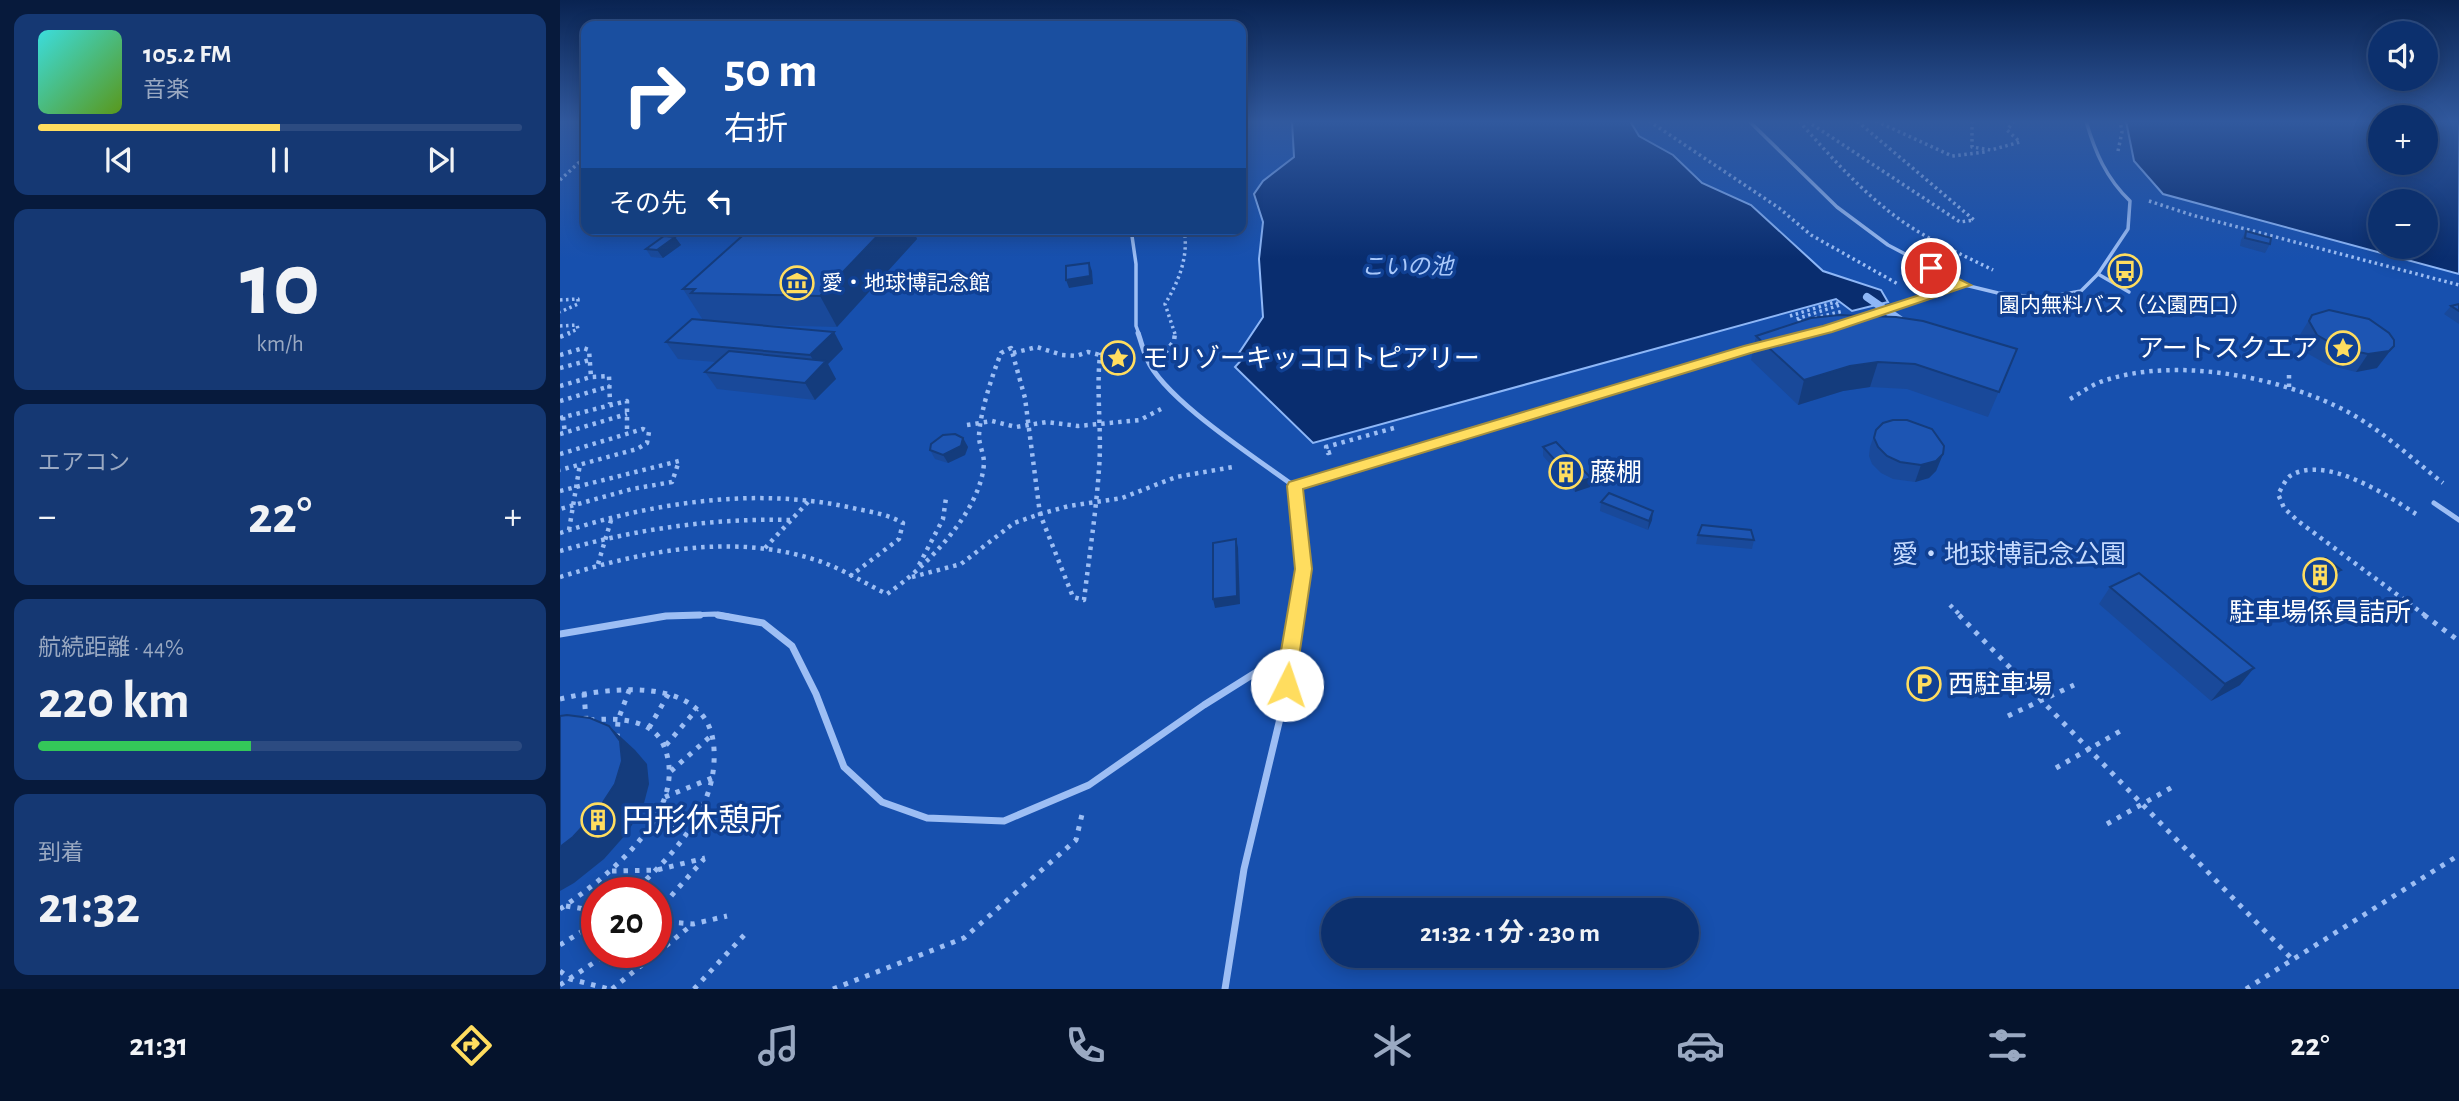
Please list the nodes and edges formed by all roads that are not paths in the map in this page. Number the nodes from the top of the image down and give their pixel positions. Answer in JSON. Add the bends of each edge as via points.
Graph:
{"nodes":[{"id":1,"x":1797,"y":167,"type":"edge"},
{"id":2,"x":2102,"y":167,"type":"edge"},
{"id":3,"x":1132,"y":235,"type":"edge"},
{"id":4,"x":2098,"y":274,"type":"junction"},
{"id":5,"x":1965,"y":285,"type":"junction"},
{"id":6,"x":2129,"y":292,"type":"dead end"},
{"id":7,"x":1849,"y":321,"type":"edge"},
{"id":8,"x":1760,"y":346,"type":"edge"},
{"id":9,"x":1294,"y":486,"type":"junction"},
{"id":10,"x":2434,"y":503,"type":"dead end"},
{"id":11,"x":2459,"y":520,"type":"edge"},
{"id":12,"x":560,"y":634,"type":"edge"},
{"id":13,"x":1290,"y":651,"type":"junction"},
{"id":14,"x":1225,"y":989,"type":"edge"}],
"edges":[{"from":1,"to":5,"type":"lane","via":[[1838,207],[1888,245]]},
{"from":2,"to":4,"type":"lane","via":[[2112,185],[2130,201],[2128,229]]},
{"from":3,"to":9,"type":"lane","via":[[1136,326],[1147,360],[1181,400]]},
{"from":4,"to":5,"type":"lane","via":[[2081,291],[2043,298]]},
{"from":4,"to":6,"type":"lane"},
{"from":5,"to":7,"type":"lane"},
{"from":8,"to":9,"type":"lane"},
{"from":9,"to":13,"type":"lane","via":[[1303,569]]},
{"from":10,"to":11,"type":"lane"},
{"from":12,"to":13,"type":"lane","via":[[666,616],[715,614],[763,623],[792,646],[844,767],[882,802],[928,818],[1004,821],[1090,785]]},
{"from":13,"to":14,"type":"lane","via":[[1287,685],[1244,869]]}]}
